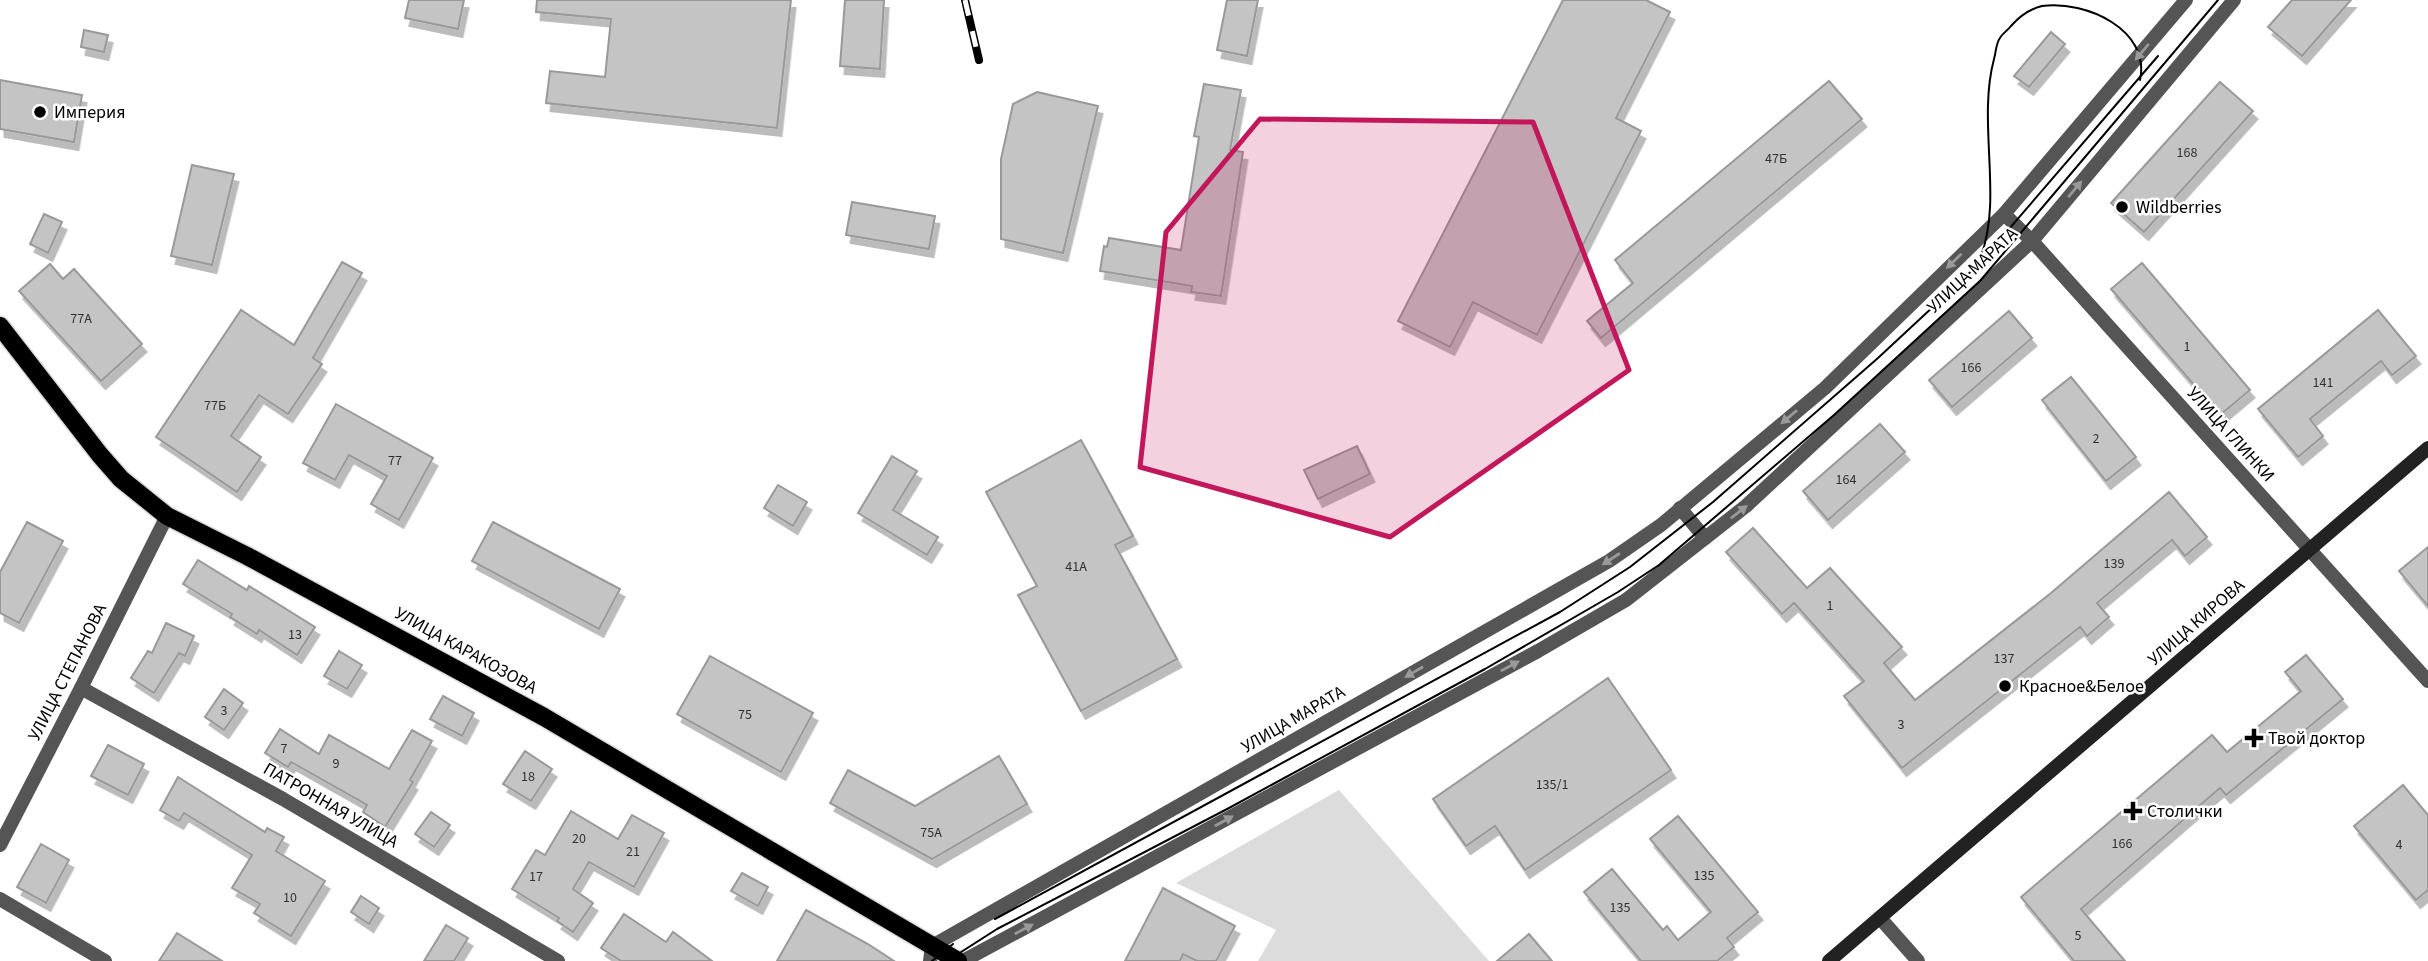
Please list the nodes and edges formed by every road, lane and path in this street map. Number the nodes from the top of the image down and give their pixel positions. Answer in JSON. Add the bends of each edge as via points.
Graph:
{"nodes":[{"id":1,"x":2186,"y":0,"type":"edge"},
{"id":2,"x":2234,"y":0,"type":"edge"},
{"id":3,"x":2004,"y":214,"type":"junction"},
{"id":4,"x":2032,"y":241,"type":"junction"},
{"id":5,"x":0,"y":326,"type":"edge"},
{"id":6,"x":2428,"y":448,"type":"edge"},
{"id":7,"x":1680,"y":508,"type":"junction"},
{"id":8,"x":167,"y":516,"type":"junction"},
{"id":9,"x":1705,"y":538,"type":"junction"},
{"id":10,"x":2309,"y":549,"type":"junction"},
{"id":11,"x":2428,"y":681,"type":"edge"},
{"id":12,"x":81,"y":688,"type":"junction"},
{"id":13,"x":0,"y":845,"type":"edge"},
{"id":14,"x":0,"y":899,"type":"edge"},
{"id":15,"x":1880,"y":918,"type":"junction"},
{"id":16,"x":931,"y":954,"type":"edge"},
{"id":17,"x":105,"y":961,"type":"edge"},
{"id":18,"x":558,"y":961,"type":"edge"},
{"id":19,"x":958,"y":961,"type":"edge"},
{"id":20,"x":963,"y":961,"type":"edge"},
{"id":21,"x":1829,"y":961,"type":"edge"},
{"id":22,"x":1918,"y":961,"type":"edge"}],
"edges":[{"from":1,"to":3,"type":"street","name":"УЛИЦА МАРАТА","one_way":true},
{"from":4,"to":2,"type":"street","name":"УЛИЦА МАРАТА","one_way":true},
{"from":3,"to":4,"type":"street","name":"УЛИЦА ГЛИНКИ"},
{"from":3,"to":7,"type":"street","name":"УЛИЦА МАРАТА","one_way":true,"via":[[1825,388]]},
{"from":9,"to":4,"type":"street","name":"УЛИЦА МАРАТА","one_way":true,"via":[[1746,506]]},
{"from":4,"to":10,"type":"street","name":"УЛИЦА ГЛИНКИ"},
{"from":5,"to":8,"type":"main road","name":"УЛИЦА КАРАКОЗОВА","via":[[100,456]]},
{"from":6,"to":10,"type":"main road","name":"УЛИЦА КИРОВА"},
{"from":7,"to":9,"type":"street"},
{"from":7,"to":16,"type":"street","name":"УЛИЦА МАРАТА","one_way":true,"via":[[1609,561]]},
{"from":8,"to":12,"type":"street","name":"УЛИЦА СТЕПАНОВА"},
{"from":8,"to":16,"type":"main road","name":"УЛИЦА КАРАКОЗОВА","via":[[544,717]]},
{"from":20,"to":9,"type":"street","name":"УЛИЦА МАРАТА","one_way":true,"via":[[1538,651],[1626,600]]},
{"from":10,"to":11,"type":"street","name":"УЛИЦА ГЛИНКИ"},
{"from":10,"to":15,"type":"main road","name":"УЛИЦА КИРОВА"},
{"from":12,"to":13,"type":"street","name":"УЛИЦА СТЕПАНОВА"},
{"from":12,"to":18,"type":"street","name":"ПАТРОННАЯ УЛИЦА","via":[[283,799]]},
{"from":14,"to":17,"type":"street"},
{"from":15,"to":21,"type":"main road","name":"УЛИЦА КИРОВА"},
{"from":15,"to":22,"type":"street"},
{"from":16,"to":19,"type":"main road","name":"УЛИЦА КАРАКОЗОВА"}]}
